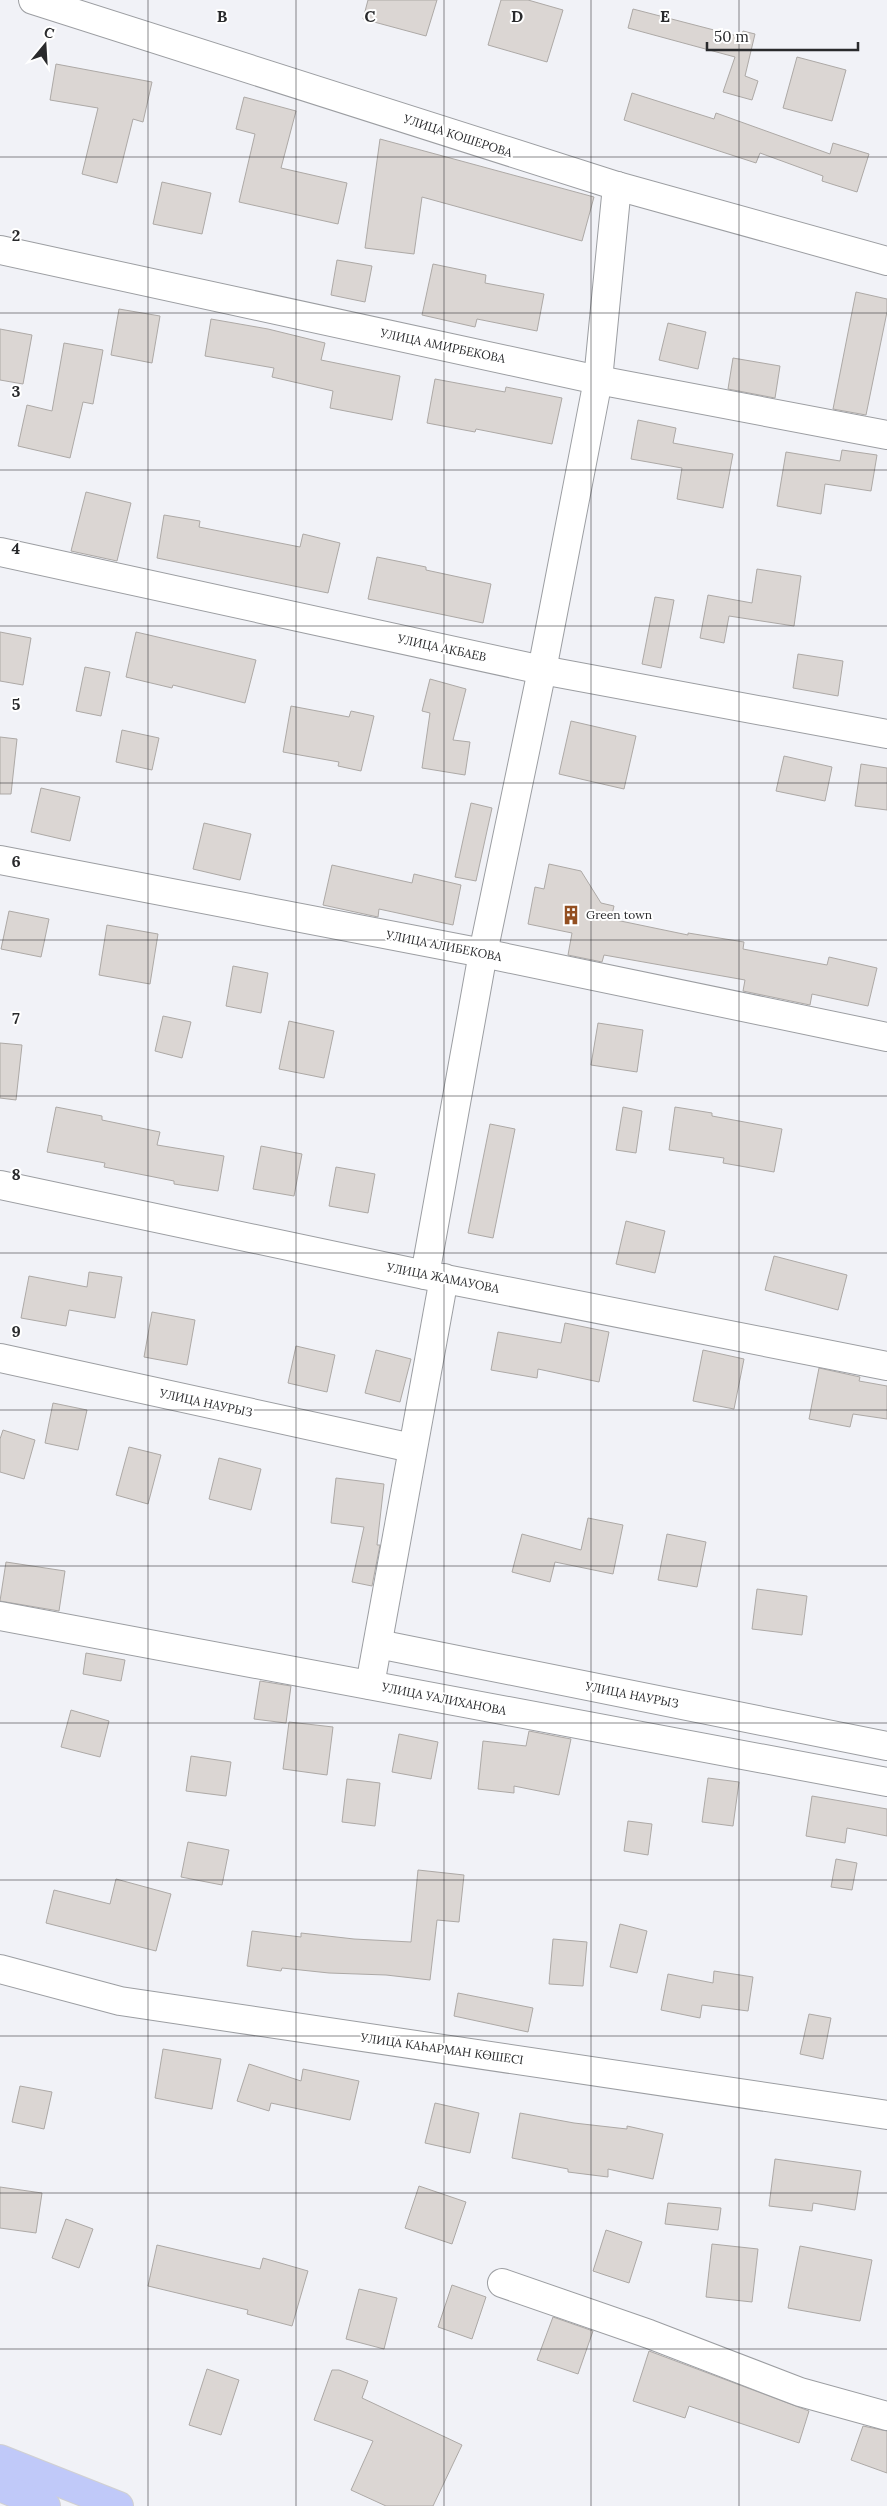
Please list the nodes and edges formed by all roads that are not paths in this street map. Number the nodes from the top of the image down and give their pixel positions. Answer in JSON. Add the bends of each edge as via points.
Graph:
{"nodes":[{"id":1,"x":33,"y":0,"type":"edge"},
{"id":2,"x":617,"y":186,"type":"junction"},
{"id":3,"x":0,"y":250,"type":"edge"},
{"id":4,"x":887,"y":261,"type":"edge"},
{"id":5,"x":598,"y":380,"type":"junction"},
{"id":6,"x":887,"y":435,"type":"edge"},
{"id":7,"x":0,"y":552,"type":"edge"},
{"id":8,"x":542,"y":670,"type":"junction"},
{"id":9,"x":887,"y":734,"type":"edge"},
{"id":10,"x":0,"y":860,"type":"edge"},
{"id":11,"x":483,"y":953,"type":"junction"},
{"id":12,"x":887,"y":1037,"type":"edge"},
{"id":13,"x":0,"y":1185,"type":"edge"},
{"id":14,"x":435,"y":1277,"type":"junction"},
{"id":15,"x":0,"y":1358,"type":"edge"},
{"id":16,"x":887,"y":1366,"type":"edge"},
{"id":17,"x":412,"y":1448,"type":"junction"},
{"id":18,"x":0,"y":1616,"type":"edge"},
{"id":19,"x":378,"y":1644,"type":"junction"},
{"id":20,"x":370,"y":1685,"type":"junction"},
{"id":21,"x":887,"y":1746,"type":"edge"},
{"id":22,"x":887,"y":1782,"type":"edge"},
{"id":23,"x":0,"y":1969,"type":"edge"},
{"id":24,"x":887,"y":2115,"type":"edge"},
{"id":25,"x":502,"y":2283,"type":"dead end"},
{"id":26,"x":887,"y":2416,"type":"edge"},
{"id":27,"x":0,"y":2459,"type":"edge"},
{"id":28,"x":0,"y":2487,"type":"edge"},
{"id":29,"x":46,"y":2506,"type":"edge"},
{"id":30,"x":119,"y":2506,"type":"edge"}],
"edges":[{"from":1,"to":2,"type":"street","name":"УЛИЦА КОШЕРОВА"},
{"from":2,"to":4,"type":"street","name":"УЛИЦА КОШЕРОВА"},
{"from":2,"to":5,"type":"street"},
{"from":3,"to":5,"type":"street","name":"УЛИЦА АМИРБЕКОВА"},
{"from":5,"to":6,"type":"street","name":"УЛИЦА АМИРБЕКОВА"},
{"from":5,"to":8,"type":"street"},
{"from":7,"to":8,"type":"street","name":"УЛИЦА АКБАЕВ"},
{"from":8,"to":9,"type":"street","name":"УЛИЦА АКБАЕВ"},
{"from":8,"to":11,"type":"street"},
{"from":10,"to":11,"type":"street","name":"УЛИЦА АЛИБЕКОВА"},
{"from":11,"to":12,"type":"street","name":"УЛИЦА АЛИБЕКОВА"},
{"from":11,"to":14,"type":"street"},
{"from":13,"to":14,"type":"street","name":"УЛИЦА ЖАМАУОВА"},
{"from":14,"to":16,"type":"street","name":"УЛИЦА ЖАМАУОВА"},
{"from":14,"to":17,"type":"street"},
{"from":15,"to":17,"type":"street","name":"УЛИЦА НАУРЫЗ"},
{"from":17,"to":19,"type":"street"},
{"from":18,"to":20,"type":"street","name":"УЛИЦА УАЛИХАНОВА"},
{"from":19,"to":20,"type":"street"},
{"from":19,"to":21,"type":"street","name":"УЛИЦА НАУРЫЗ"},
{"from":20,"to":22,"type":"street","name":"УЛИЦА УАЛИХАНОВА"},
{"from":23,"to":24,"type":"street","name":"УЛИЦА КАҺАРМАН КӨШЕСІ","via":[[120,2001]]},
{"from":25,"to":26,"type":"street","via":[[649,2334],[800,2392]]},
{"from":27,"to":30,"type":"main road"},
{"from":28,"to":29,"type":"main road"}]}
